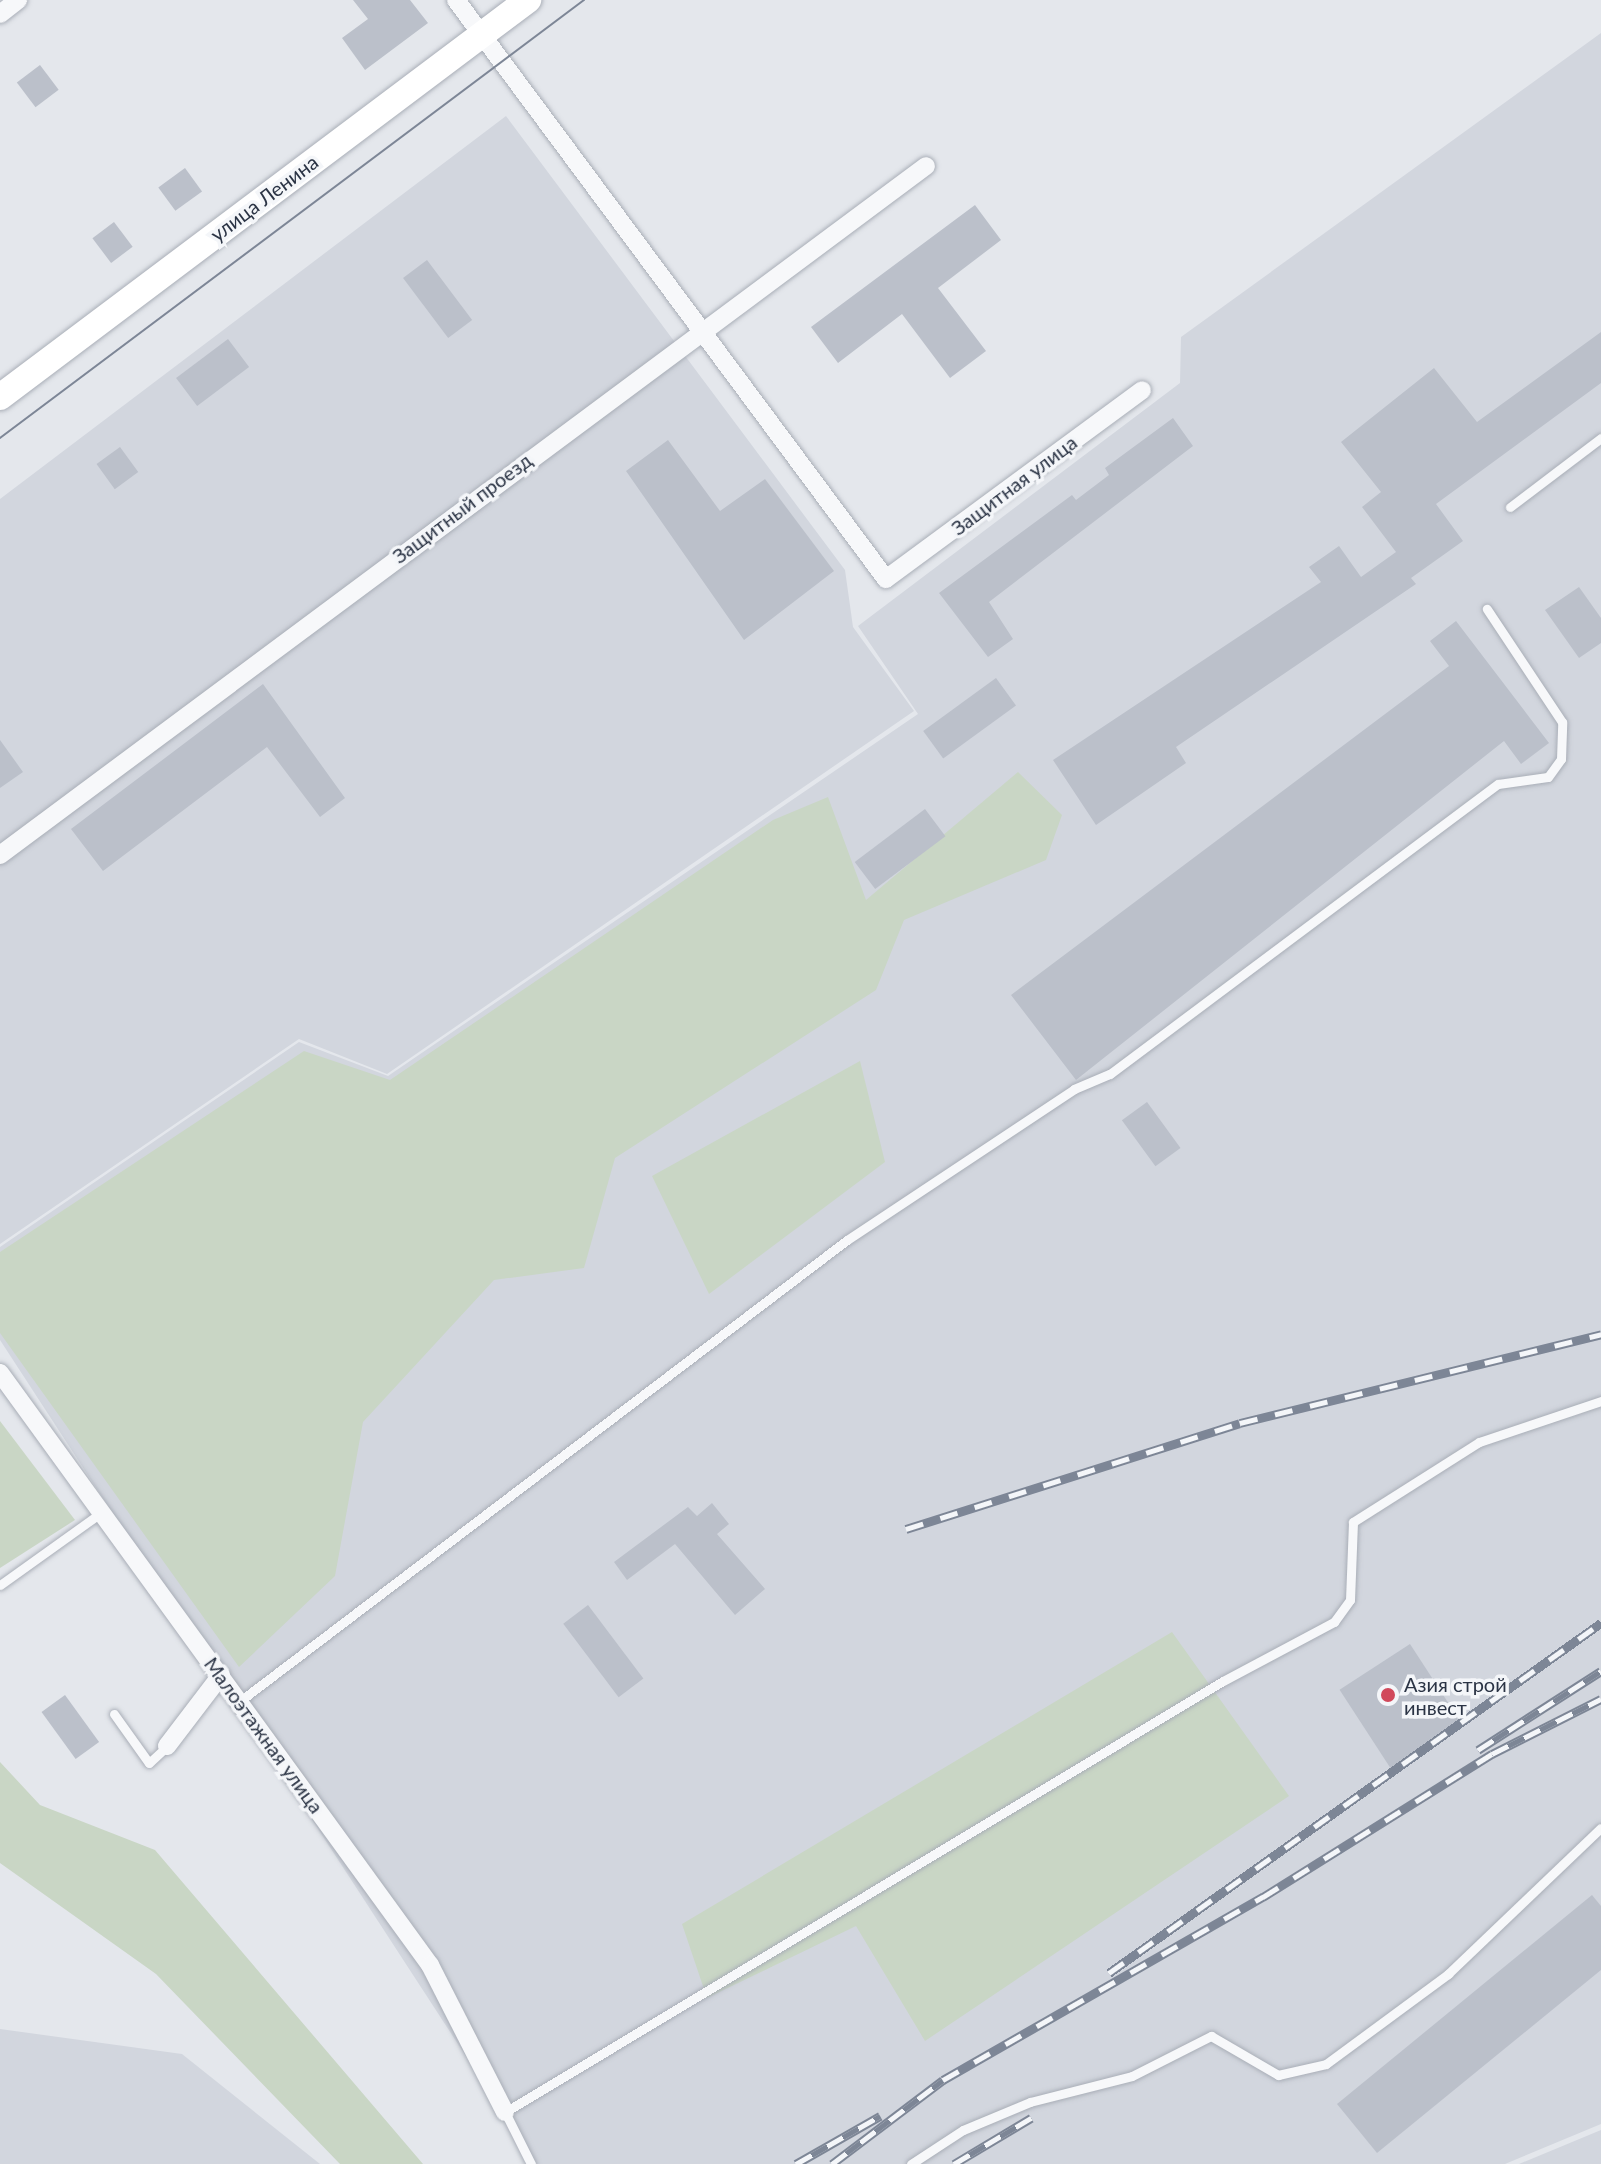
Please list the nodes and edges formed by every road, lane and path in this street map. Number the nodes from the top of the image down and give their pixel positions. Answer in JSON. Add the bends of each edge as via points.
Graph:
{"nodes":[{"id":1,"x":18,"y":0,"type":"edge"},
{"id":2,"x":456,"y":0,"type":"edge"},
{"id":3,"x":528,"y":0,"type":"edge"},
{"id":4,"x":0,"y":14,"type":"edge"},
{"id":5,"x":481,"y":34,"type":"junction"},
{"id":6,"x":926,"y":166,"type":"dead end"},
{"id":7,"x":698,"y":331,"type":"junction"},
{"id":8,"x":1142,"y":390,"type":"dead end"},
{"id":9,"x":0,"y":397,"type":"edge"},
{"id":10,"x":1601,"y":438,"type":"edge"},
{"id":11,"x":1510,"y":507,"type":"dead end"},
{"id":12,"x":1487,"y":609,"type":"dead end"},
{"id":13,"x":0,"y":855,"type":"edge"},
{"id":14,"x":0,"y":1373,"type":"edge"},
{"id":15,"x":1601,"y":1401,"type":"edge"},
{"id":16,"x":102,"y":1512,"type":"junction"},
{"id":17,"x":0,"y":1585,"type":"edge"},
{"id":18,"x":221,"y":1675,"type":"junction"},
{"id":19,"x":240,"y":1701,"type":"junction"},
{"id":20,"x":114,"y":1714,"type":"dead end"},
{"id":21,"x":167,"y":1746,"type":"joint"},
{"id":22,"x":1601,"y":1828,"type":"edge"},
{"id":23,"x":505,"y":2112,"type":"junction"},
{"id":24,"x":531,"y":2164,"type":"edge"},
{"id":25,"x":911,"y":2164,"type":"edge"}],
"edges":[{"from":1,"to":4,"type":"street"},
{"from":2,"to":5,"type":"street"},
{"from":3,"to":5,"type":"main road","name":"улица Ленина"},
{"from":5,"to":7,"type":"street"},
{"from":5,"to":9,"type":"main road","name":"улица Ленина"},
{"from":6,"to":7,"type":"street","name":"Защитный проезд"},
{"from":7,"to":8,"type":"street","name":"Защитная улица","via":[[886,579]]},
{"from":7,"to":13,"type":"street","name":"Защитный проезд"},
{"from":10,"to":11,"type":"lane"},
{"from":12,"to":19,"type":"lane","via":[[1562,722],[1561,759],[1548,777],[1498,784],[1110,1074],[1074,1089],[847,1240]]},
{"from":14,"to":16,"type":"street","name":"Малоэтажная улица"},
{"from":15,"to":23,"type":"lane","via":[[1479,1442],[1353,1522],[1350,1600],[1334,1622],[1223,1681]]},
{"from":16,"to":17,"type":"lane"},
{"from":16,"to":18,"type":"street","name":"Малоэтажная улица"},
{"from":18,"to":19,"type":"street","name":"Малоэтажная улица"},
{"from":18,"to":21,"type":"street"},
{"from":19,"to":23,"type":"street","name":"Малоэтажная улица","via":[[430,1965]]},
{"from":20,"to":21,"type":"lane","via":[[149,1763]]},
{"from":22,"to":25,"type":"lane","via":[[1448,1974],[1326,2064],[1278,2075],[1211,2036],[1132,2076],[1003,2113]]},
{"from":23,"to":24,"type":"lane"}]}
